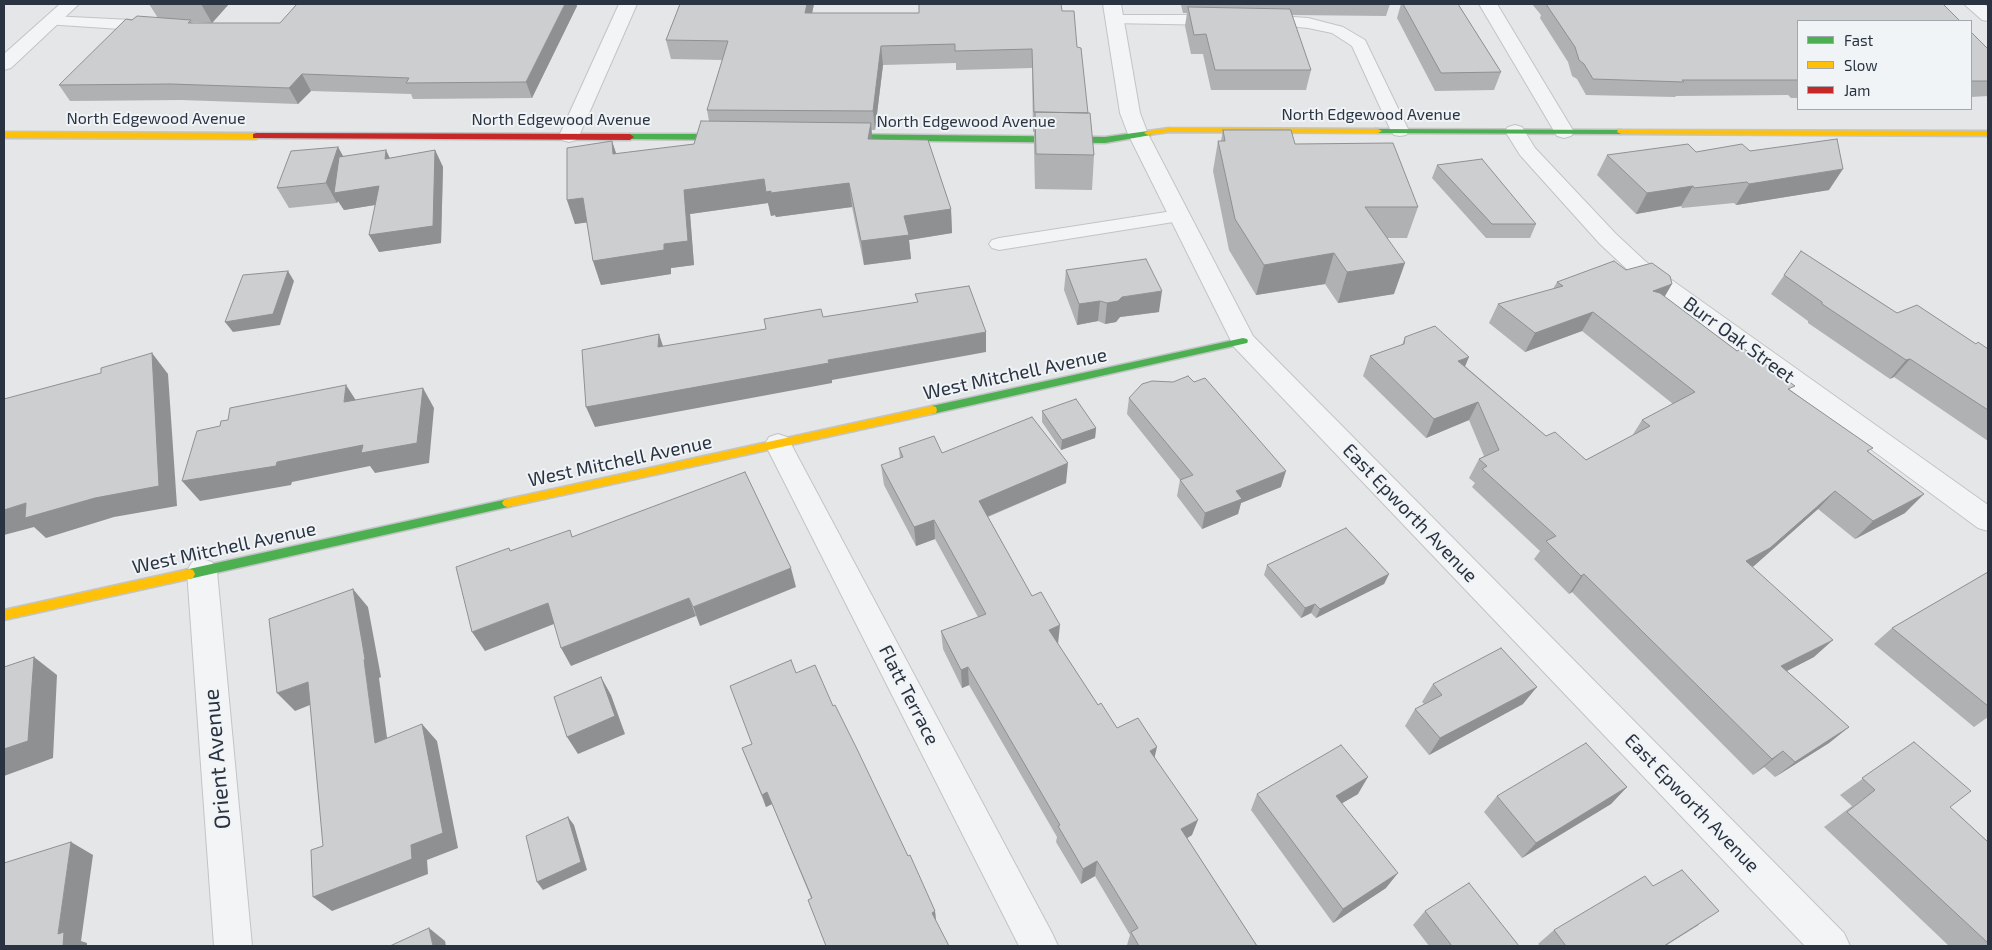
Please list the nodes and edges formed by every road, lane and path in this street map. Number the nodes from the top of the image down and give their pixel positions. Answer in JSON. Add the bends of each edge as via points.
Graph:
{"nodes":[{"id":1,"x":70,"y":4,"type":"edge"},
{"id":2,"x":628,"y":4,"type":"edge"},
{"id":3,"x":1488,"y":4,"type":"edge"},
{"id":4,"x":1973,"y":4,"type":"edge"},
{"id":5,"x":1113,"y":12,"type":"edge"},
{"id":6,"x":1988,"y":16,"type":"edge"},
{"id":7,"x":52,"y":20,"type":"junction"},
{"id":8,"x":170,"y":26,"type":"edge"},
{"id":9,"x":4,"y":64,"type":"edge"},
{"id":10,"x":1400,"y":131,"type":"junction"},
{"id":11,"x":1516,"y":131,"type":"junction"},
{"id":12,"x":1564,"y":132,"type":"junction"},
{"id":13,"x":1138,"y":134,"type":"junction"},
{"id":14,"x":1988,"y":134,"type":"edge"},
{"id":15,"x":4,"y":135,"type":"edge"},
{"id":16,"x":569,"y":136,"type":"junction"},
{"id":17,"x":748,"y":137,"type":"edge"},
{"id":18,"x":827,"y":137,"type":"edge"},
{"id":19,"x":1179,"y":216,"type":"junction"},
{"id":20,"x":999,"y":244,"type":"dead end"},
{"id":21,"x":1243,"y":341,"type":"junction"},
{"id":22,"x":778,"y":444,"type":"junction"},
{"id":23,"x":1988,"y":520,"type":"edge"},
{"id":24,"x":202,"y":571,"type":"junction"},
{"id":25,"x":4,"y":615,"type":"edge"},
{"id":26,"x":233,"y":946,"type":"edge"},
{"id":27,"x":1039,"y":946,"type":"edge"},
{"id":28,"x":1831,"y":946,"type":"edge"}],
"edges":[{"from":1,"to":7,"type":"street"},
{"from":2,"to":16,"type":"street"},
{"from":3,"to":12,"type":"street"},
{"from":4,"to":6,"type":"street"},
{"from":5,"to":10,"type":"lane","via":[[1308,23],[1337,30],[1359,43]]},
{"from":5,"to":13,"type":"street","name":"East Epworth Avenue","via":[[1130,113]]},
{"from":7,"to":8,"type":"lane"},
{"from":7,"to":9,"type":"street"},
{"from":10,"to":11,"type":"street","name":"North Edgewood Avenue"},
{"from":10,"to":13,"type":"street","name":"North Edgewood Avenue","via":[[1169,130]]},
{"from":11,"to":12,"type":"street","name":"North Edgewood Avenue"},
{"from":11,"to":23,"type":"street","name":"Burr Oak Street","via":[[1527,152],[1637,266]]},
{"from":12,"to":14,"type":"street","name":"North Edgewood Avenue"},
{"from":13,"to":18,"type":"street","name":"North Edgewood Avenue","via":[[1106,140]]},
{"from":13,"to":19,"type":"street","name":"East Epworth Avenue"},
{"from":15,"to":16,"type":"street","name":"North Edgewood Avenue"},
{"from":16,"to":17,"type":"street","name":"North Edgewood Avenue"},
{"from":19,"to":20,"type":"lane"},
{"from":19,"to":21,"type":"street","name":"East Epworth Avenue"},
{"from":21,"to":22,"type":"street","name":"West Mitchell Avenue"},
{"from":21,"to":28,"type":"street","name":"East Epworth Avenue"},
{"from":22,"to":24,"type":"street","name":"West Mitchell Avenue"},
{"from":22,"to":27,"type":"street","name":"Flatt Terrace"},
{"from":24,"to":25,"type":"street","name":"West Mitchell Avenue"},
{"from":24,"to":26,"type":"street","name":"Orient Avenue"}]}
